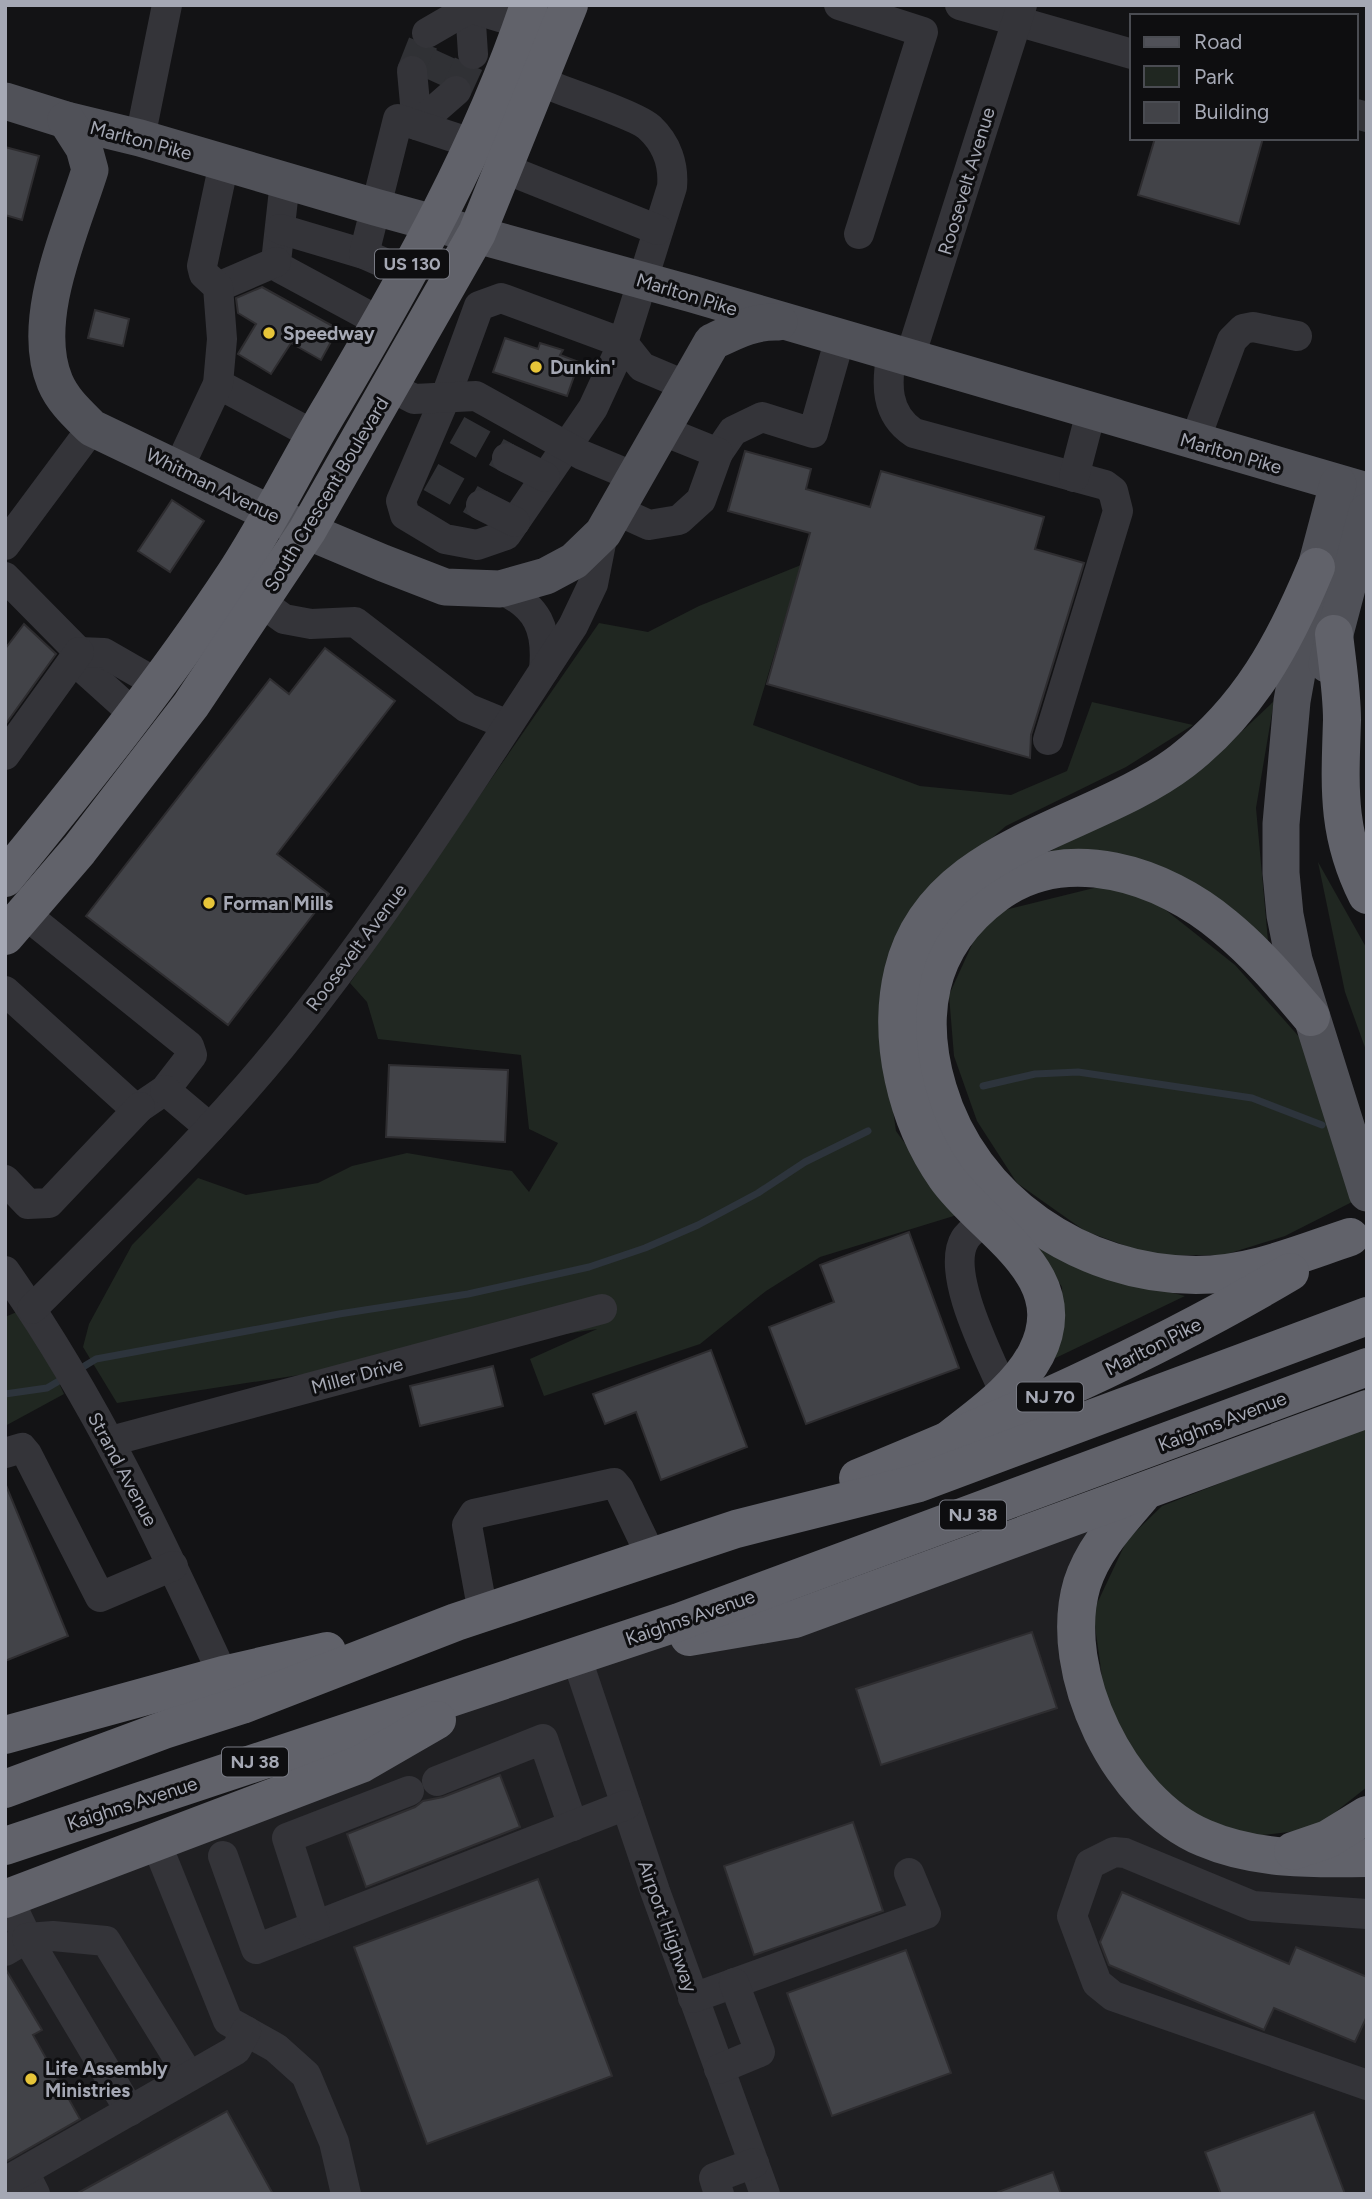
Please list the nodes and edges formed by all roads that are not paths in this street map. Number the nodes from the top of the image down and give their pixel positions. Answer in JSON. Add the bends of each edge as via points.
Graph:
{"nodes":[{"id":1,"x":167,"y":5,"type":"edge"},
{"id":2,"x":569,"y":5,"type":"edge"},
{"id":3,"x":839,"y":5,"type":"edge"},
{"id":4,"x":960,"y":5,"type":"edge"},
{"id":5,"x":471,"y":7,"type":"edge"},
{"id":6,"x":1019,"y":14,"type":"edge"},
{"id":7,"x":526,"y":15,"type":"edge"},
{"id":8,"x":451,"y":44,"type":"tunnel mouth"},
{"id":9,"x":1130,"y":53,"type":"edge"},
{"id":10,"x":538,"y":81,"type":"junction"},
{"id":11,"x":435,"y":82,"type":"tunnel mouth"},
{"id":12,"x":5,"y":100,"type":"edge"},
{"id":13,"x":66,"y":120,"type":"junction"},
{"id":14,"x":417,"y":125,"type":"junction"},
{"id":15,"x":140,"y":138,"type":"junction"},
{"id":16,"x":471,"y":144,"type":"junction"},
{"id":17,"x":224,"y":163,"type":"junction"},
{"id":18,"x":503,"y":168,"type":"junction"},
{"id":19,"x":90,"y":170,"type":"junction"},
{"id":20,"x":285,"y":181,"type":"junction"},
{"id":21,"x":375,"y":207,"type":"junction"},
{"id":22,"x":435,"y":223,"type":"junction"},
{"id":23,"x":280,"y":229,"type":"junction"},
{"id":24,"x":658,"y":230,"type":"junction"},
{"id":25,"x":477,"y":233,"type":"junction"},
{"id":26,"x":859,"y":234,"type":"dead end"},
{"id":27,"x":364,"y":254,"type":"junction"},
{"id":28,"x":276,"y":262,"type":"junction"},
{"id":29,"x":407,"y":273,"type":"junction"},
{"id":30,"x":641,"y":280,"type":"junction"},
{"id":31,"x":218,"y":287,"type":"junction"},
{"id":32,"x":692,"y":294,"type":"junction"},
{"id":33,"x":380,"y":322,"type":"junction"},
{"id":34,"x":780,"y":322,"type":"junction"},
{"id":35,"x":1297,"y":336,"type":"dead end"},
{"id":36,"x":840,"y":338,"type":"junction"},
{"id":37,"x":712,"y":342,"type":"junction"},
{"id":38,"x":623,"y":343,"type":"junction"},
{"id":39,"x":901,"y":355,"type":"junction"},
{"id":40,"x":218,"y":384,"type":"junction"},
{"id":41,"x":687,"y":386,"type":"junction"},
{"id":42,"x":391,"y":387,"type":"junction"},
{"id":43,"x":1091,"y":412,"type":"junction"},
{"id":44,"x":446,"y":416,"type":"junction"},
{"id":45,"x":92,"y":428,"type":"junction"},
{"id":46,"x":662,"y":430,"type":"junction"},
{"id":47,"x":314,"y":435,"type":"junction"},
{"id":48,"x":1194,"y":443,"type":"junction"},
{"id":49,"x":566,"y":445,"type":"junction"},
{"id":50,"x":718,"y":453,"type":"junction"},
{"id":51,"x":507,"y":457,"type":"tunnel mouth"},
{"id":52,"x":179,"y":467,"type":"junction"},
{"id":53,"x":545,"y":477,"type":"junction"},
{"id":54,"x":635,"y":477,"type":"junction"},
{"id":55,"x":1074,"y":477,"type":"junction"},
{"id":56,"x":1352,"y":488,"type":"edge"},
{"id":57,"x":481,"y":505,"type":"tunnel mouth"},
{"id":58,"x":1367,"y":512,"type":"edge"},
{"id":59,"x":273,"y":513,"type":"junction"},
{"id":60,"x":609,"y":521,"type":"junction"},
{"id":61,"x":514,"y":522,"type":"junction"},
{"id":62,"x":307,"y":531,"type":"junction"},
{"id":63,"x":5,"y":545,"type":"edge"},
{"id":64,"x":1315,"y":567,"type":"junction"},
{"id":65,"x":5,"y":577,"type":"edge"},
{"id":66,"x":500,"y":589,"type":"junction"},
{"id":67,"x":1367,"y":590,"type":"edge"},
{"id":68,"x":261,"y":603,"type":"junction"},
{"id":69,"x":1334,"y":634,"type":"junction"},
{"id":70,"x":79,"y":652,"type":"junction"},
{"id":71,"x":544,"y":670,"type":"junction"},
{"id":72,"x":158,"y":684,"type":"junction"},
{"id":73,"x":135,"y":715,"type":"junction"},
{"id":74,"x":508,"y":725,"type":"junction"},
{"id":75,"x":1048,"y":740,"type":"dead end"},
{"id":76,"x":5,"y":755,"type":"edge"},
{"id":77,"x":1286,"y":776,"type":"junction"},
{"id":78,"x":9,"y":866,"type":"edge"},
{"id":79,"x":1367,"y":895,"type":"edge"},
{"id":80,"x":15,"y":925,"type":"edge"},
{"id":81,"x":5,"y":991,"type":"edge"},
{"id":82,"x":1311,"y":1017,"type":"junction"},
{"id":83,"x":165,"y":1090,"type":"junction"},
{"id":84,"x":141,"y":1107,"type":"junction"},
{"id":85,"x":211,"y":1128,"type":"junction"},
{"id":86,"x":5,"y":1180,"type":"edge"},
{"id":87,"x":1363,"y":1180,"type":"edge"},
{"id":88,"x":985,"y":1221,"type":"junction"},
{"id":89,"x":1358,"y":1232,"type":"edge"},
{"id":90,"x":8,"y":1281,"type":"edge"},
{"id":91,"x":32,"y":1309,"type":"junction"},
{"id":92,"x":602,"y":1309,"type":"dead end"},
{"id":93,"x":1367,"y":1316,"type":"edge"},
{"id":94,"x":1367,"y":1367,"type":"edge"},
{"id":95,"x":1005,"y":1394,"type":"junction"},
{"id":96,"x":1367,"y":1409,"type":"edge"},
{"id":97,"x":111,"y":1441,"type":"junction"},
{"id":98,"x":945,"y":1443,"type":"junction"},
{"id":99,"x":5,"y":1453,"type":"edge"},
{"id":100,"x":1142,"y":1494,"type":"junction"},
{"id":101,"x":736,"y":1529,"type":"junction"},
{"id":102,"x":652,"y":1558,"type":"junction"},
{"id":103,"x":173,"y":1566,"type":"junction"},
{"id":104,"x":469,"y":1617,"type":"junction"},
{"id":105,"x":576,"y":1656,"type":"junction"},
{"id":106,"x":223,"y":1675,"type":"junction"},
{"id":107,"x":505,"y":1681,"type":"junction"},
{"id":108,"x":5,"y":1735,"type":"edge"},
{"id":109,"x":5,"y":1789,"type":"edge"},
{"id":110,"x":626,"y":1805,"type":"junction"},
{"id":111,"x":1367,"y":1815,"type":"edge"},
{"id":112,"x":573,"y":1826,"type":"junction"},
{"id":113,"x":155,"y":1840,"type":"junction"},
{"id":114,"x":5,"y":1846,"type":"edge"},
{"id":115,"x":1277,"y":1855,"type":"junction"},
{"id":116,"x":223,"y":1856,"type":"dead end"},
{"id":117,"x":1367,"y":1858,"type":"edge"},
{"id":118,"x":909,"y":1873,"type":"dead end"},
{"id":119,"x":6,"y":1899,"type":"edge"},
{"id":120,"x":1367,"y":1914,"type":"edge"},
{"id":121,"x":315,"y":1925,"type":"junction"},
{"id":122,"x":16,"y":1945,"type":"edge"},
{"id":123,"x":734,"y":1983,"type":"junction"},
{"id":124,"x":693,"y":1998,"type":"junction"},
{"id":125,"x":246,"y":2031,"type":"junction"},
{"id":126,"x":719,"y":2069,"type":"junction"},
{"id":127,"x":190,"y":2076,"type":"junction"},
{"id":128,"x":1367,"y":2085,"type":"edge"},
{"id":129,"x":130,"y":2110,"type":"junction"},
{"id":130,"x":754,"y":2164,"type":"junction"},
{"id":131,"x":21,"y":2183,"type":"edge"},
{"id":132,"x":346,"y":2194,"type":"edge"},
{"id":133,"x":719,"y":2194,"type":"edge"},
{"id":134,"x":765,"y":2194,"type":"edge"}],
"edges":[{"from":1,"to":15,"type":"street"},
{"from":2,"to":10,"type":"highway","name":"South Crescent Boulevard","number":"US 130"},
{"from":3,"to":26,"type":"street","via":[[923,32]]},
{"from":4,"to":6,"type":"street"},
{"from":5,"to":7,"type":"street"},
{"from":5,"to":8,"type":"street"},
{"from":6,"to":9,"type":"street"},
{"from":6,"to":39,"type":"street","name":"Roosevelt Avenue"},
{"from":7,"to":16,"type":"highway","name":"South Crescent Boulevard","number":"US 130"},
{"from":10,"to":18,"type":"highway","name":"South Crescent Boulevard","number":"US 130"},
{"from":10,"to":24,"type":"street","via":[[649,125],[668,153],[673,171]]},
{"from":11,"to":14,"type":"street"},
{"from":12,"to":13,"type":"main road","name":"Marlton Pike"},
{"from":13,"to":15,"type":"main road","name":"Marlton Pike"},
{"from":13,"to":19,"type":"main road","via":[[84,148]]},
{"from":14,"to":16,"type":"street"},
{"from":14,"to":21,"type":"street","via":[[398,119]]},
{"from":15,"to":17,"type":"main road","name":"Marlton Pike"},
{"from":15,"to":19,"type":"main road"},
{"from":16,"to":22,"type":"highway","name":"South Crescent Boulevard","number":"US 130"},
{"from":17,"to":20,"type":"main road","name":"Marlton Pike"},
{"from":17,"to":31,"type":"street","via":[[202,266]]},
{"from":18,"to":24,"type":"street"},
{"from":18,"to":25,"type":"highway","name":"South Crescent Boulevard","number":"US 130"},
{"from":19,"to":45,"type":"main road","name":"Whitman Avenue","via":[[47,316],[47,350],[55,382],[69,405]]},
{"from":20,"to":21,"type":"main road","name":"Marlton Pike"},
{"from":20,"to":23,"type":"street"},
{"from":21,"to":22,"type":"main road","name":"Marlton Pike"},
{"from":21,"to":27,"type":"street"},
{"from":22,"to":25,"type":"main road","name":"Marlton Pike"},
{"from":22,"to":29,"type":"highway","name":"South Crescent Boulevard","number":"US 130"},
{"from":23,"to":27,"type":"street"},
{"from":23,"to":28,"type":"street"},
{"from":24,"to":30,"type":"street"},
{"from":25,"to":30,"type":"main road","name":"Marlton Pike"},
{"from":25,"to":42,"type":"highway","name":"South Crescent Boulevard","number":"US 130"},
{"from":27,"to":29,"type":"street"},
{"from":28,"to":31,"type":"street"},
{"from":28,"to":33,"type":"street"},
{"from":29,"to":33,"type":"highway","name":"South Crescent Boulevard","number":"US 130"},
{"from":30,"to":32,"type":"main road","name":"Marlton Pike"},
{"from":30,"to":38,"type":"street"},
{"from":31,"to":40,"type":"street","via":[[222,339]]},
{"from":32,"to":34,"type":"main road","name":"Marlton Pike"},
{"from":32,"to":37,"type":"main road","via":[[708,321]]},
{"from":33,"to":47,"type":"highway","name":"South Crescent Boulevard","number":"US 130"},
{"from":34,"to":36,"type":"main road","name":"Marlton Pike"},
{"from":34,"to":37,"type":"main road","via":[[762,321]]},
{"from":35,"to":48,"type":"street","via":[[1242,328],[1232,340]]},
{"from":36,"to":39,"type":"main road","name":"Marlton Pike"},
{"from":36,"to":50,"type":"street","via":[[813,433],[762,417],[733,431]]},
{"from":37,"to":41,"type":"main road","name":"Whitman Avenue"},
{"from":38,"to":41,"type":"street","via":[[642,367]]},
{"from":38,"to":44,"type":"street","via":[[501,298],[479,306]]},
{"from":38,"to":49,"type":"street","via":[[593,408]]},
{"from":39,"to":43,"type":"main road","name":"Marlton Pike"},
{"from":39,"to":55,"type":"street","name":"Roosevelt Avenue","via":[[887,377],[888,395],[902,425],[914,433]]},
{"from":40,"to":47,"type":"street"},
{"from":40,"to":52,"type":"street"},
{"from":41,"to":46,"type":"main road","name":"Whitman Avenue"},
{"from":42,"to":44,"type":"street"},
{"from":42,"to":62,"type":"highway","name":"South Crescent Boulevard","number":"US 130"},
{"from":43,"to":48,"type":"main road","name":"Marlton Pike"},
{"from":43,"to":55,"type":"street"},
{"from":44,"to":49,"type":"street","via":[[476,396]]},
{"from":44,"to":61,"type":"street","via":[[422,473],[401,501],[405,515],[445,539],[477,545],[506,535]]},
{"from":45,"to":52,"type":"main road","name":"Whitman Avenue"},
{"from":45,"to":63,"type":"street"},
{"from":46,"to":50,"type":"street"},
{"from":46,"to":54,"type":"main road","name":"Whitman Avenue"},
{"from":47,"to":59,"type":"highway","name":"South Crescent Boulevard","number":"US 130"},
{"from":48,"to":56,"type":"main road","name":"Marlton Pike"},
{"from":49,"to":53,"type":"street"},
{"from":49,"to":54,"type":"street"},
{"from":50,"to":60,"type":"street","via":[[701,500],[679,520],[649,525]]},
{"from":51,"to":53,"type":"street"},
{"from":52,"to":59,"type":"main road","name":"Whitman Avenue"},
{"from":53,"to":61,"type":"street"},
{"from":54,"to":60,"type":"main road","name":"Whitman Avenue"},
{"from":55,"to":75,"type":"street","name":"Roosevelt Avenue","via":[[1114,491],[1118,511]]},
{"from":56,"to":64,"type":"main road"},
{"from":57,"to":61,"type":"street"},
{"from":58,"to":69,"type":"main road"},
{"from":59,"to":62,"type":"main road","name":"Whitman Avenue"},
{"from":59,"to":72,"type":"highway","name":"South Crescent Boulevard","number":"US 130"},
{"from":60,"to":66,"type":"main road","name":"Whitman Avenue","via":[[565,566],[522,585]]},
{"from":60,"to":71,"type":"street","name":"Roosevelt Avenue","via":[[593,583],[573,626]]},
{"from":62,"to":66,"type":"main road","name":"Whitman Avenue","via":[[445,587]]},
{"from":62,"to":68,"type":"highway","name":"South Crescent Boulevard","number":"US 130"},
{"from":64,"to":77,"type":"main road","via":[[1292,701]]},
{"from":64,"to":88,"type":"highway","via":[[1280,647],[1249,694],[1205,742],[1135,791],[973,871],[933,910],[912,947],[897,1007],[899,1051],[908,1091],[944,1175]]},
{"from":65,"to":70,"type":"street"},
{"from":66,"to":71,"type":"street","via":[[522,599],[536,618],[546,637]]},
{"from":67,"to":69,"type":"main road"},
{"from":68,"to":74,"type":"street","via":[[284,619],[311,624],[355,622],[467,708]]},
{"from":68,"to":80,"type":"highway","name":"South Crescent Boulevard","number":"US 130","via":[[145,766]]},
{"from":69,"to":77,"type":"main road","via":[[1324,678]]},
{"from":69,"to":79,"type":"highway","via":[[1342,718],[1340,814]]},
{"from":70,"to":72,"type":"street","via":[[104,653]]},
{"from":70,"to":73,"type":"street","via":[[85,670]]},
{"from":70,"to":76,"type":"street"},
{"from":71,"to":74,"type":"street","name":"Roosevelt Avenue"},
{"from":72,"to":73,"type":"highway","name":"South Crescent Boulevard","number":"US 130"},
{"from":73,"to":78,"type":"highway","name":"South Crescent Boulevard","number":"US 130"},
{"from":74,"to":85,"type":"street","name":"Roosevelt Avenue","via":[[395,898],[280,1048]]},
{"from":77,"to":82,"type":"main road","via":[[1280,848],[1285,915]]},
{"from":80,"to":83,"type":"street","via":[[189,1046],[192,1055]]},
{"from":81,"to":84,"type":"street","via":[[129,1103]]},
{"from":82,"to":87,"type":"main road"},
{"from":82,"to":89,"type":"highway","via":[[1241,940],[1191,903],[1158,884],[1089,867],[1036,875],[1005,888],[965,921],[937,967],[927,1030],[941,1101],[975,1166],[1007,1201],[1066,1243],[1137,1269],[1194,1275],[1259,1268]]},
{"from":83,"to":84,"type":"street"},
{"from":83,"to":85,"type":"street"},
{"from":84,"to":86,"type":"street","via":[[49,1203],[28,1205]]},
{"from":85,"to":91,"type":"street","name":"Roosevelt Avenue"},
{"from":88,"to":95,"type":"street","via":[[965,1239],[960,1257],[962,1279]]},
{"from":88,"to":95,"type":"highway","via":[[1026,1260],[1041,1286],[1044,1303],[1037,1352]]},
{"from":89,"to":98,"type":"highway","name":"Marlton Pike","number":"NJ 70","via":[[1243,1300],[1140,1353]]},
{"from":90,"to":91,"type":"street","name":"Strand Avenue"},
{"from":91,"to":97,"type":"street","name":"Strand Avenue"},
{"from":92,"to":97,"type":"street","name":"Miller Drive"},
{"from":93,"to":101,"type":"highway","number":"NJ 38","via":[[919,1483]]},
{"from":94,"to":105,"type":"highway","name":"Kaighns Avenue","number":"NJ 38","via":[[801,1578]]},
{"from":95,"to":98,"type":"highway"},
{"from":96,"to":100,"type":"highway"},
{"from":97,"to":103,"type":"street","name":"Strand Avenue"},
{"from":98,"to":101,"type":"highway","name":"Marlton Pike","number":"NJ 70"},
{"from":99,"to":103,"type":"street","via":[[22,1448],[27,1454],[100,1597]]},
{"from":100,"to":105,"type":"highway","via":[[795,1619]]},
{"from":100,"to":115,"type":"highway","via":[[1105,1539],[1082,1585],[1076,1630],[1086,1691],[1119,1761],[1166,1815],[1219,1844]]},
{"from":101,"to":102,"type":"highway","number":"NJ 38"},
{"from":102,"to":104,"type":"highway","number":"NJ 38"},
{"from":102,"to":104,"type":"street","via":[[614,1483],[474,1514],[467,1525]]},
{"from":103,"to":106,"type":"street","name":"Strand Avenue"},
{"from":104,"to":106,"type":"highway"},
{"from":104,"to":109,"type":"highway","number":"NJ 38","via":[[242,1705]]},
{"from":105,"to":107,"type":"highway","name":"Kaighns Avenue","number":"NJ 38"},
{"from":105,"to":110,"type":"street","name":"Airport Highway"},
{"from":106,"to":108,"type":"highway"},
{"from":107,"to":113,"type":"highway","via":[[361,1764]]},
{"from":107,"to":114,"type":"highway","name":"Kaighns Avenue","number":"NJ 38"},
{"from":110,"to":112,"type":"street"},
{"from":110,"to":124,"type":"street","name":"Airport Highway"},
{"from":111,"to":115,"type":"highway","via":[[1328,1839]]},
{"from":112,"to":121,"type":"street"},
{"from":112,"to":121,"type":"street","via":[[542,1739],[287,1838]]},
{"from":113,"to":119,"type":"highway"},
{"from":113,"to":125,"type":"street","via":[[228,2021]]},
{"from":115,"to":117,"type":"highway"},
{"from":116,"to":121,"type":"street","via":[[256,1949]]},
{"from":118,"to":123,"type":"street","via":[[926,1914]]},
{"from":119,"to":122,"type":"street"},
{"from":120,"to":128,"type":"street","via":[[1253,1906],[1114,1852],[1090,1864],[1072,1916],[1097,1983],[1113,1996]]},
{"from":122,"to":127,"type":"street","via":[[53,1936],[106,1941]]},
{"from":122,"to":129,"type":"street"},
{"from":123,"to":124,"type":"street"},
{"from":123,"to":126,"type":"street","via":[[760,2052]]},
{"from":124,"to":126,"type":"street","name":"Airport Highway"},
{"from":125,"to":127,"type":"street","via":[[236,2050]]},
{"from":125,"to":132,"type":"street","via":[[276,2048],[306,2075],[334,2142]]},
{"from":126,"to":130,"type":"street","name":"Airport Highway"},
{"from":127,"to":129,"type":"street"},
{"from":129,"to":131,"type":"street"},
{"from":130,"to":133,"type":"street","via":[[713,2178]]},
{"from":130,"to":134,"type":"street","name":"Airport Highway"}]}
